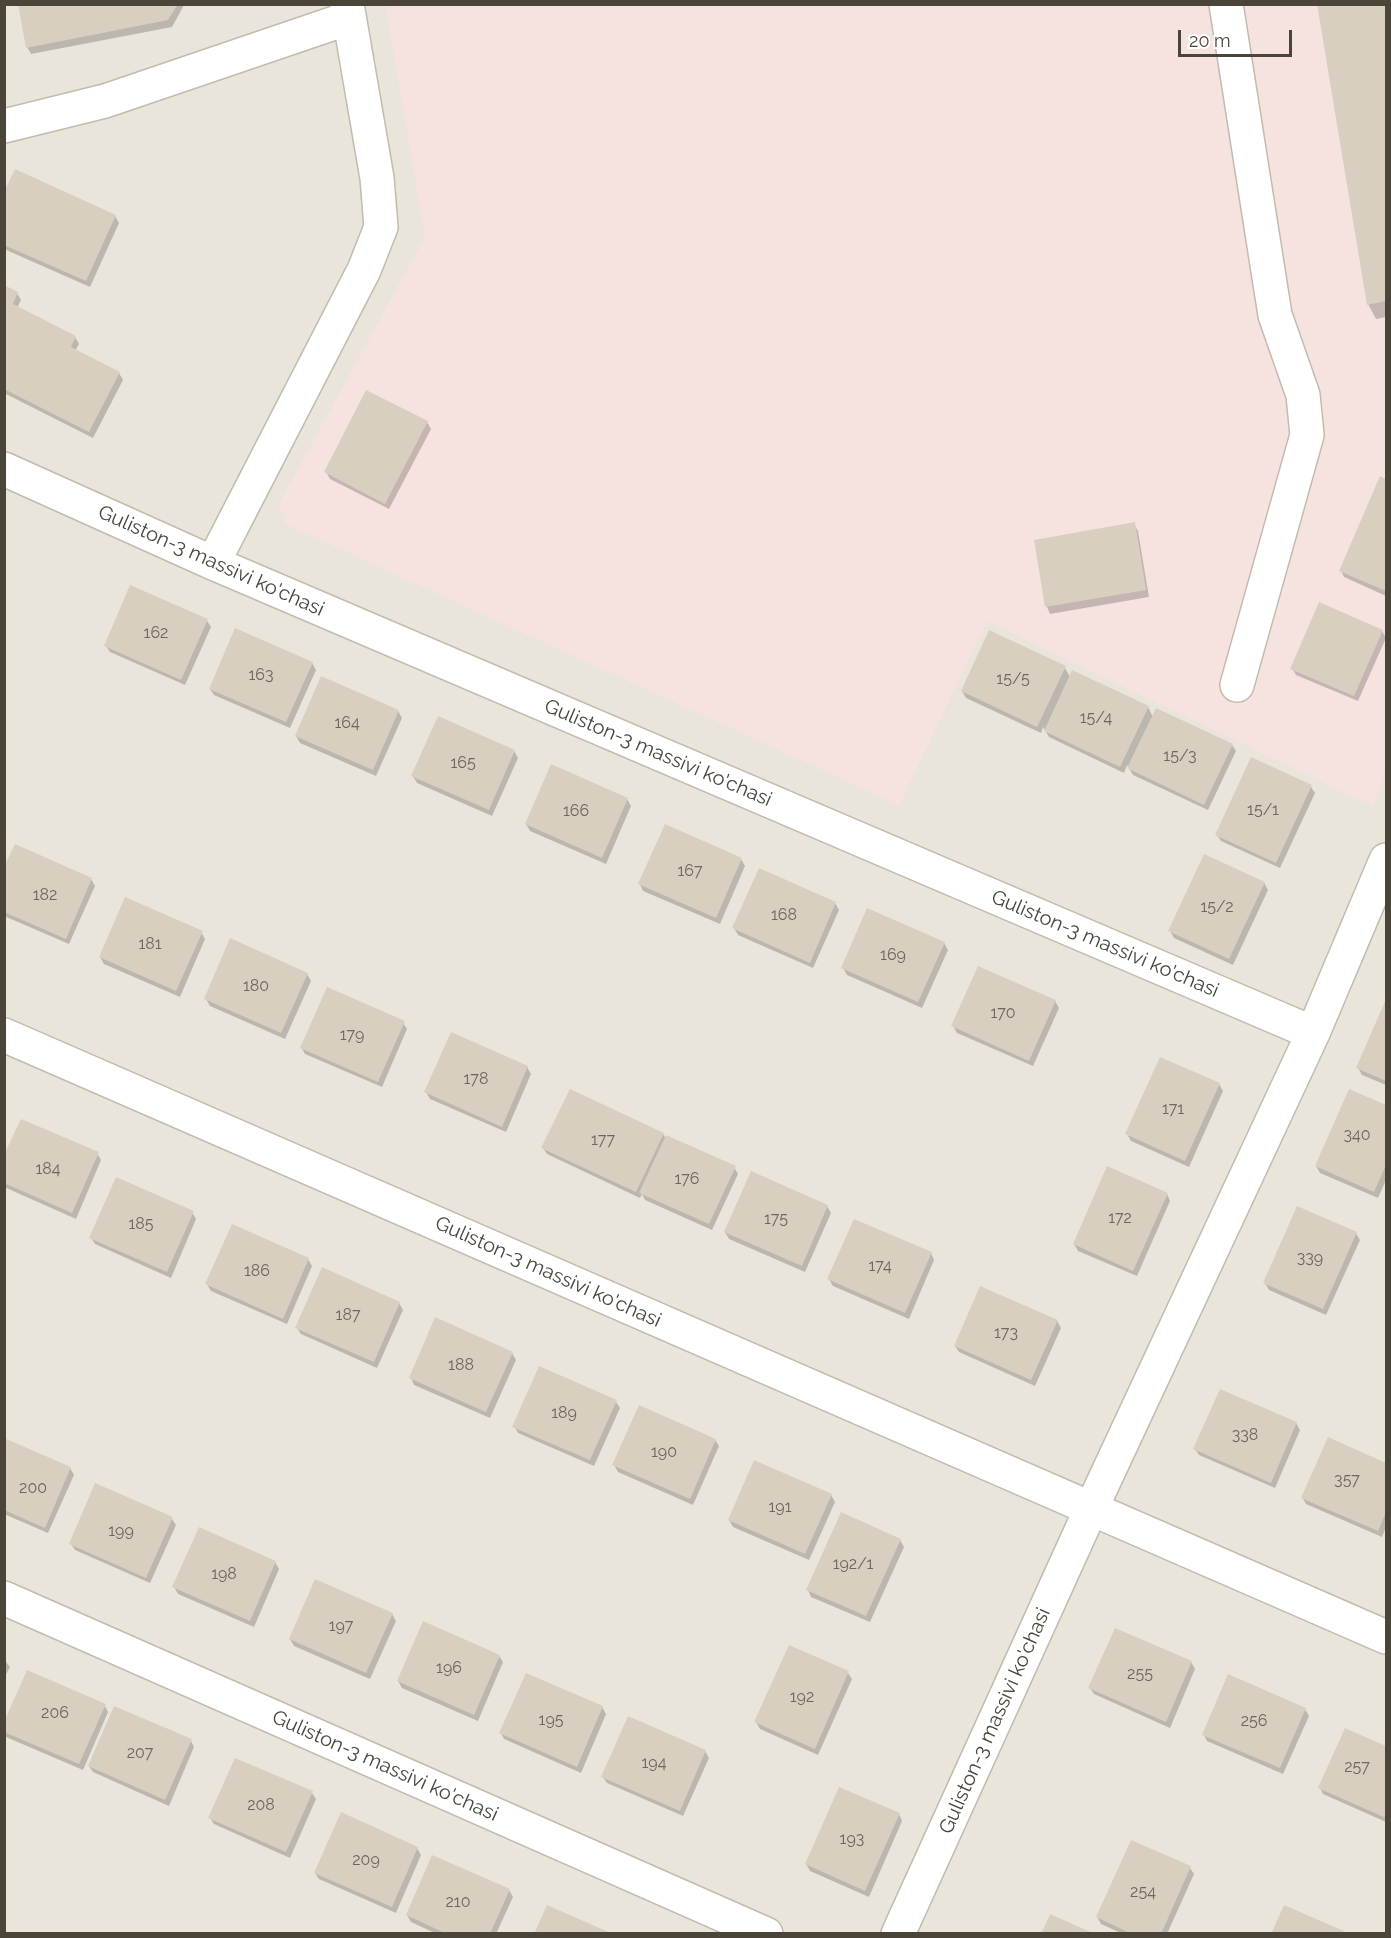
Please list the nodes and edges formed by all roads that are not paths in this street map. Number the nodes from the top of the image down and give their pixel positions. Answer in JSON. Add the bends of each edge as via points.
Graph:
{"nodes":[{"id":1,"x":1226,"y":4,"type":"edge"},
{"id":2,"x":348,"y":11,"type":"edge"},
{"id":3,"x":4,"y":126,"type":"edge"},
{"id":4,"x":4,"y":469,"type":"edge"},
{"id":5,"x":213,"y":563,"type":"junction"},
{"id":6,"x":1237,"y":685,"type":"dead end"},
{"id":7,"x":1386,"y":860,"type":"edge"},
{"id":8,"x":1313,"y":1033,"type":"junction"},
{"id":9,"x":4,"y":1035,"type":"edge"},
{"id":10,"x":1091,"y":1509,"type":"junction"},
{"id":11,"x":4,"y":1598,"type":"edge"},
{"id":12,"x":1386,"y":1637,"type":"edge"},
{"id":13,"x":766,"y":1934,"type":"edge"},
{"id":14,"x":898,"y":1934,"type":"edge"}],
"edges":[{"from":1,"to":6,"type":"street","via":[[1275,315],[1303,395],[1307,435]]},
{"from":2,"to":3,"type":"street","via":[[105,101]]},
{"from":2,"to":5,"type":"street","via":[[377,178],[381,227],[364,270]]},
{"from":4,"to":5,"type":"street","name":"Guliston-3 massivi ko'chasi"},
{"from":5,"to":8,"type":"street","name":"Guliston-3 massivi ko'chasi"},
{"from":7,"to":8,"type":"street","name":"Guliston-3 massivi ko'chasi"},
{"from":8,"to":10,"type":"street","name":"Guliston-3 massivi ko'chasi"},
{"from":9,"to":10,"type":"street","name":"Guliston-3 massivi ko'chasi"},
{"from":10,"to":12,"type":"street","name":"Guliston-3 massivi ko'chasi"},
{"from":10,"to":14,"type":"street","name":"Guliston-3 massivi ko'chasi"},
{"from":11,"to":13,"type":"street","name":"Guliston-3 massivi ko'chasi"}]}
